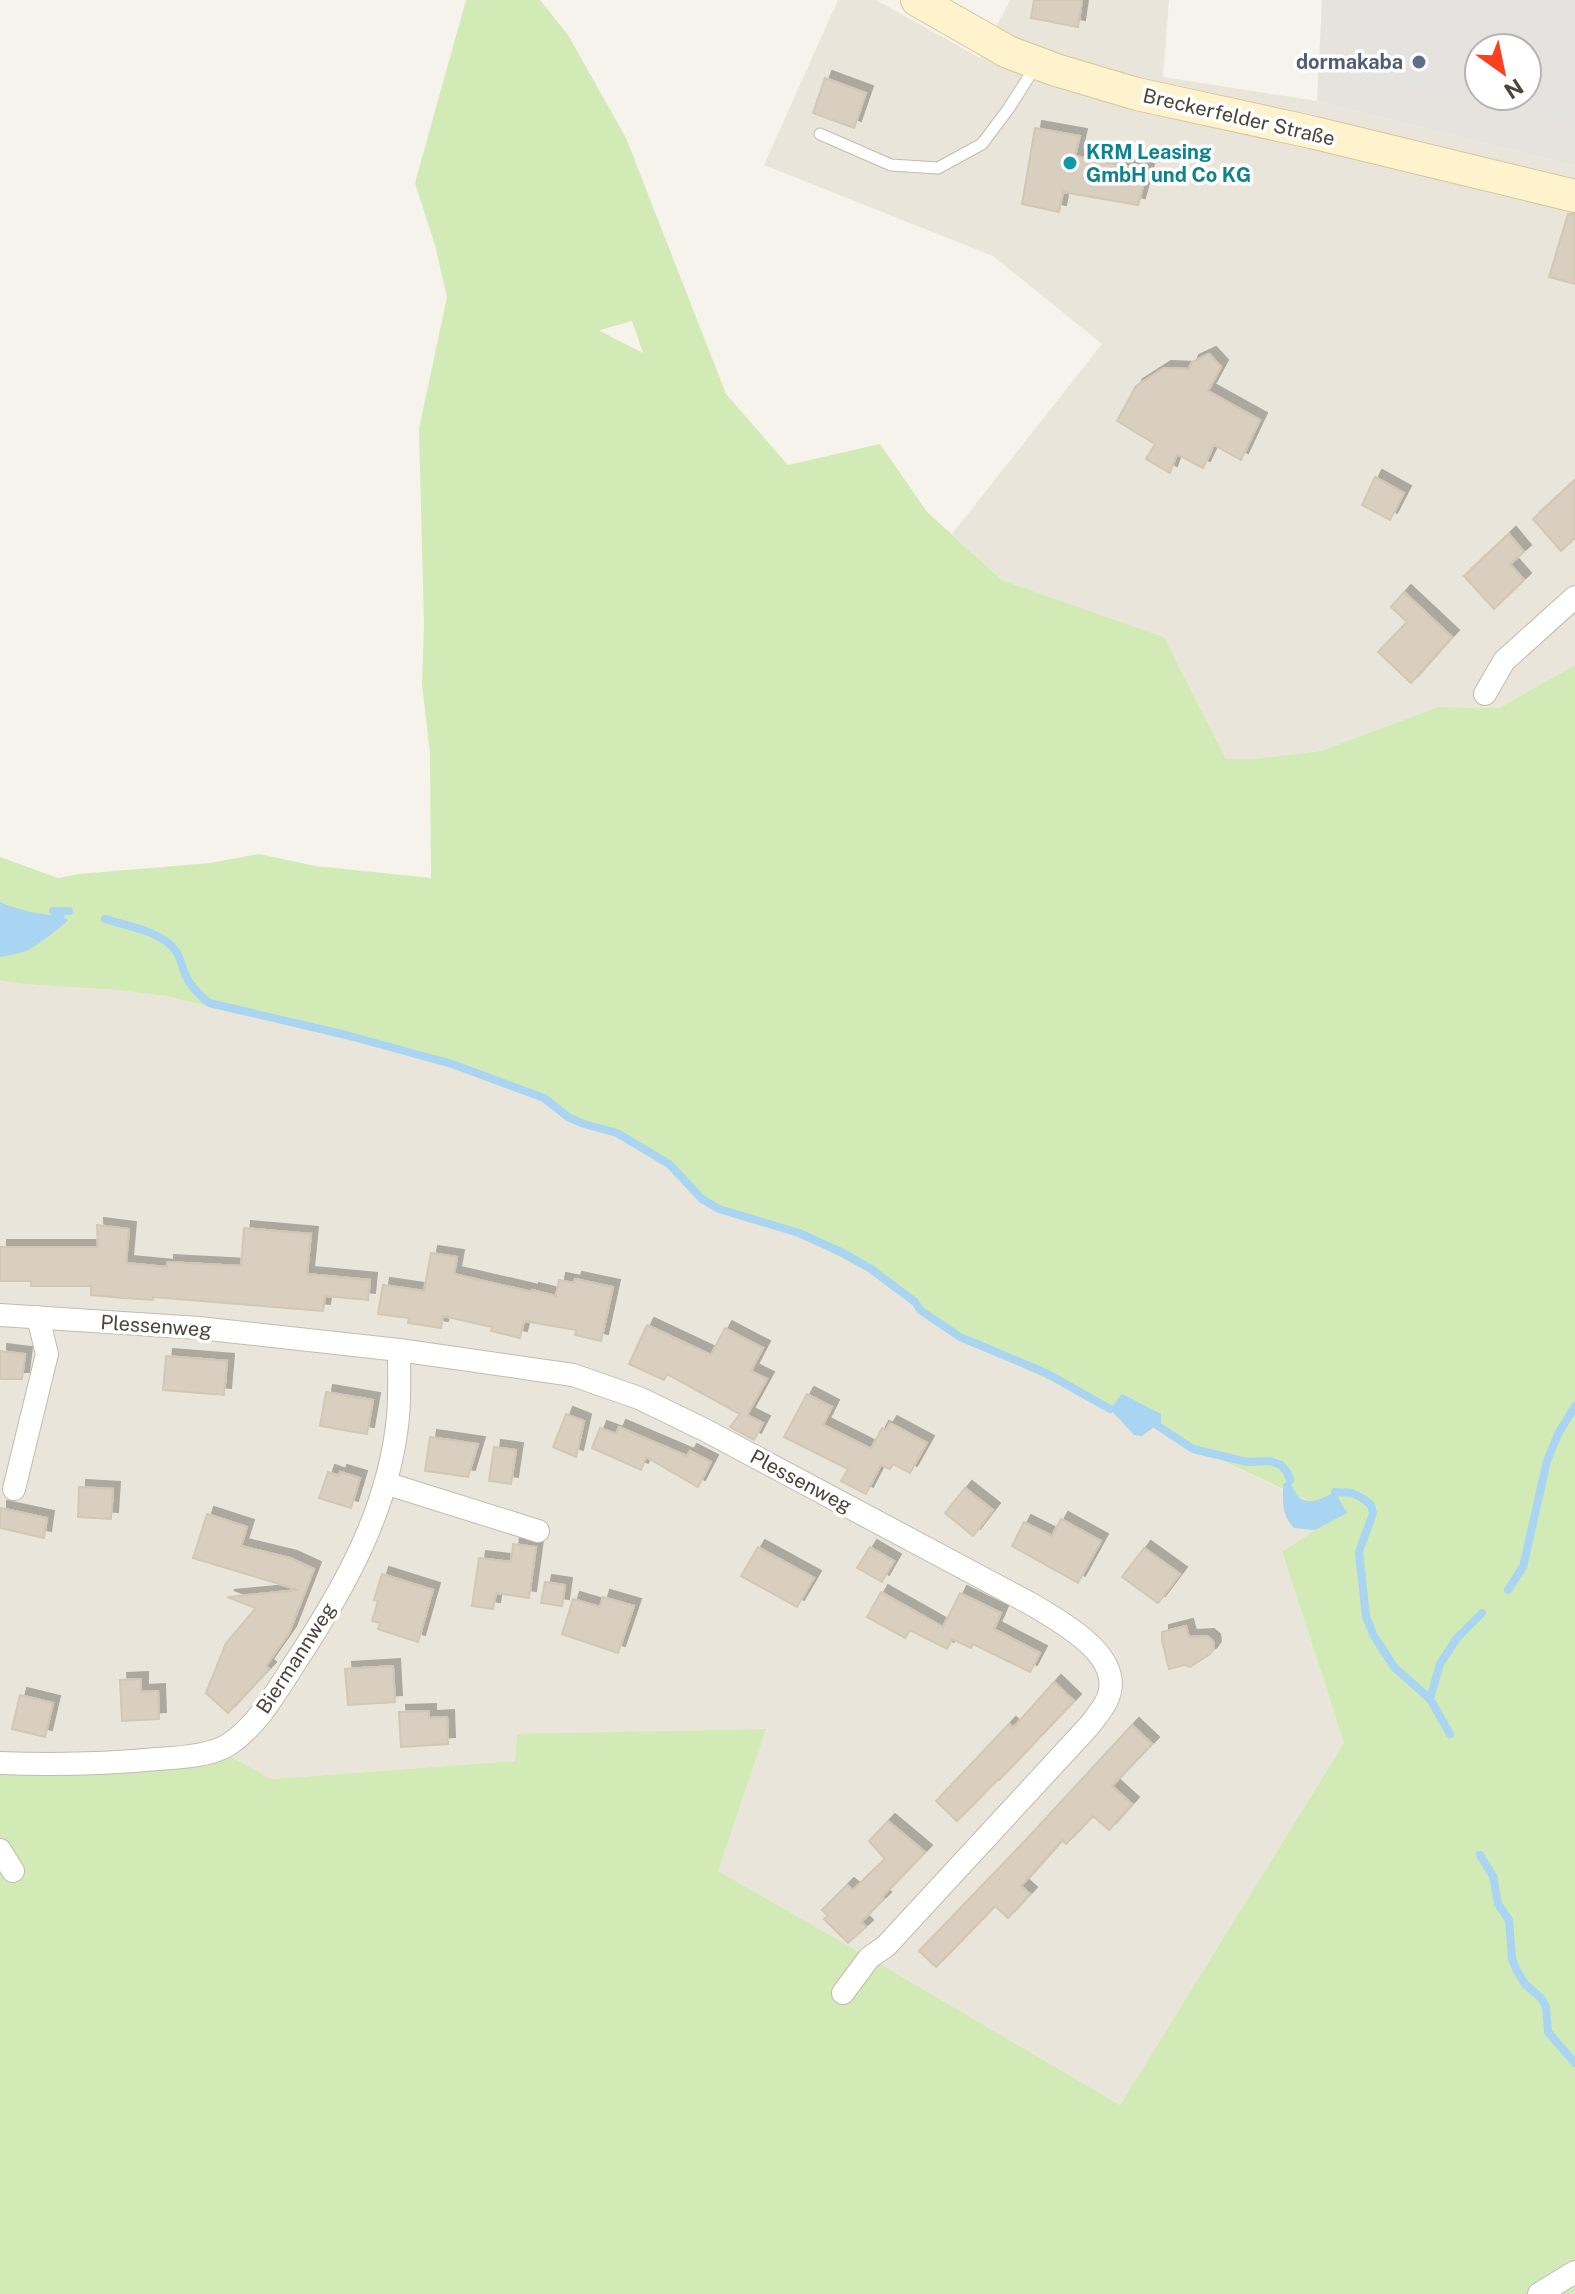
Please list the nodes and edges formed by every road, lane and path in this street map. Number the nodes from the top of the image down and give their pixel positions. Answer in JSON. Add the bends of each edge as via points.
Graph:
{"nodes":[{"id":1,"x":917,"y":0,"type":"edge"},
{"id":2,"x":1037,"y":63,"type":"junction"},
{"id":3,"x":820,"y":134,"type":"dead end"},
{"id":4,"x":1575,"y":196,"type":"edge"},
{"id":5,"x":1575,"y":597,"type":"edge"},
{"id":6,"x":1485,"y":694,"type":"dead end"},
{"id":7,"x":0,"y":1315,"type":"edge"},
{"id":8,"x":38,"y":1317,"type":"junction"},
{"id":9,"x":399,"y":1350,"type":"junction"},
{"id":10,"x":385,"y":1483,"type":"junction"},
{"id":11,"x":14,"y":1489,"type":"dead end"},
{"id":12,"x":538,"y":1531,"type":"dead end"},
{"id":13,"x":0,"y":1763,"type":"edge"},
{"id":14,"x":0,"y":1850,"type":"edge"},
{"id":15,"x":13,"y":1871,"type":"dead end"},
{"id":16,"x":843,"y":1993,"type":"dead end"},
{"id":17,"x":1575,"y":2272,"type":"edge"},
{"id":18,"x":1539,"y":2294,"type":"edge"}],
"edges":[{"from":1,"to":2,"type":"main road","name":"Breckerfelder Straße"},
{"from":2,"to":3,"type":"lane","via":[[982,144],[938,168],[891,165]]},
{"from":2,"to":4,"type":"main road","name":"Breckerfelder Straße","via":[[1137,94]]},
{"from":5,"to":6,"type":"street","via":[[1504,661]]},
{"from":7,"to":8,"type":"street","name":"Plessenweg"},
{"from":8,"to":9,"type":"street","name":"Plessenweg"},
{"from":8,"to":11,"type":"street","via":[[47,1354]]},
{"from":9,"to":10,"type":"street","name":"Biermannweg","via":[[398,1416]]},
{"from":9,"to":16,"type":"street","name":"Plessenweg","via":[[573,1375],[639,1398],[1033,1605],[1076,1631],[1098,1654],[1110,1689],[1089,1726],[886,1946],[869,1958]]},
{"from":10,"to":12,"type":"street"},
{"from":10,"to":13,"type":"street","name":"Biermannweg","via":[[359,1555],[314,1633],[256,1721],[227,1746],[190,1757]]},
{"from":14,"to":15,"type":"street"},
{"from":17,"to":18,"type":"street"}]}
